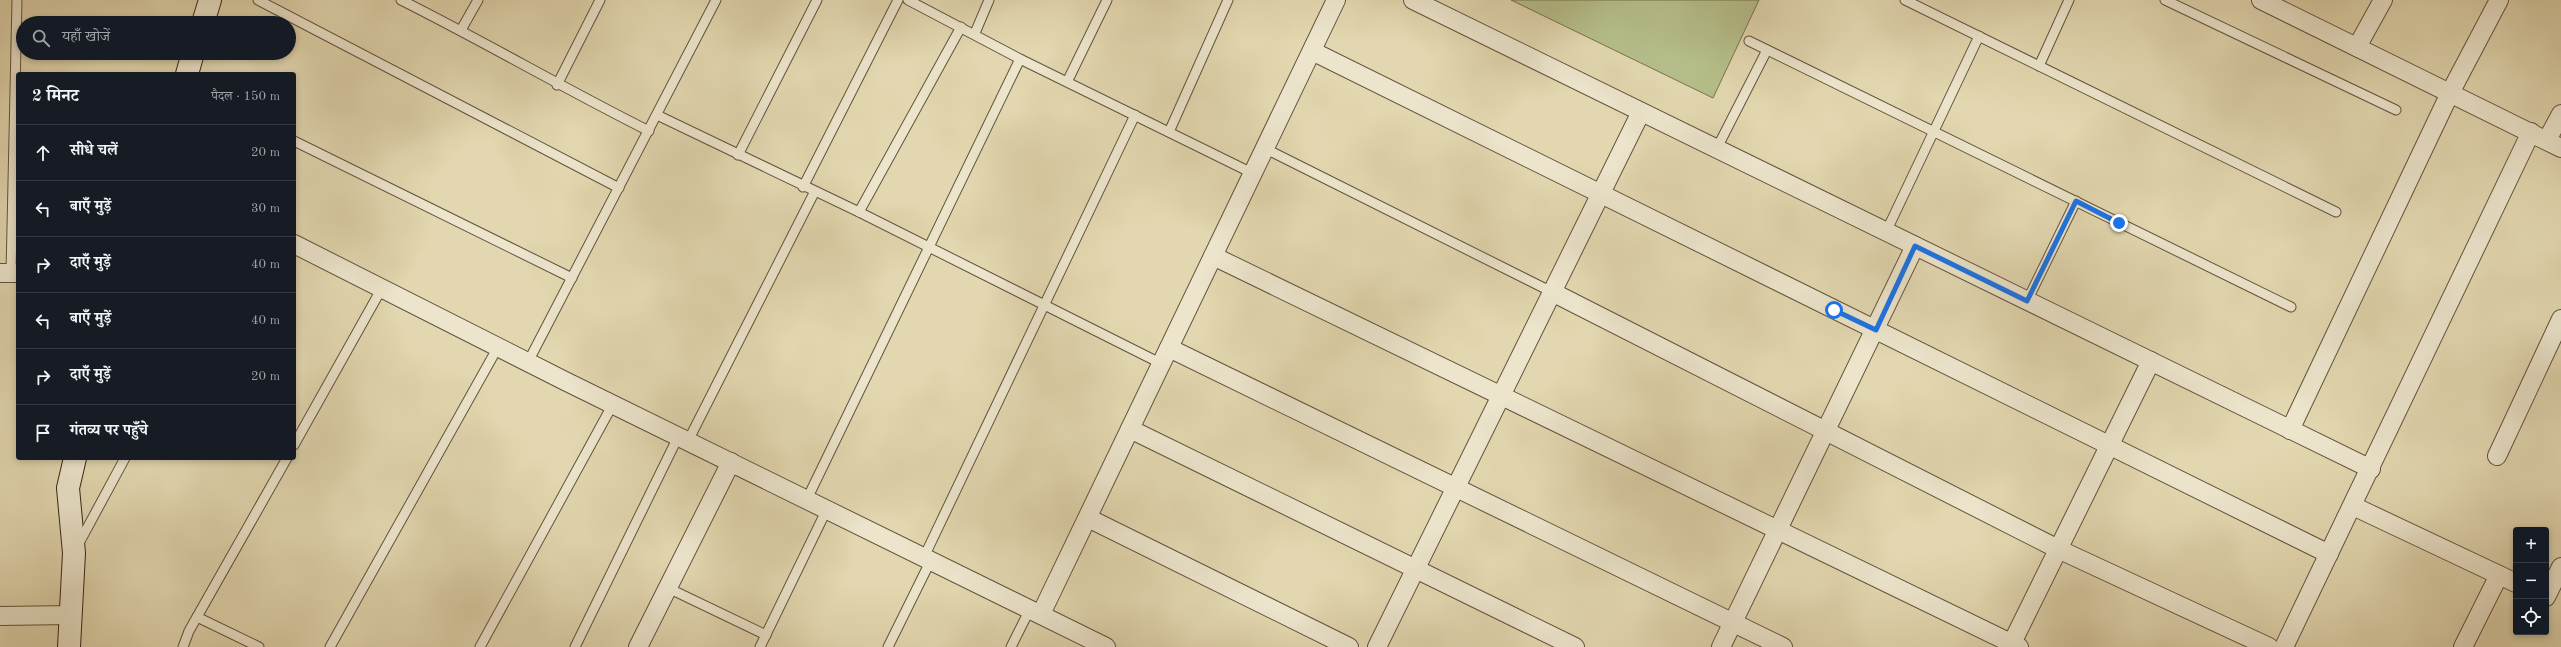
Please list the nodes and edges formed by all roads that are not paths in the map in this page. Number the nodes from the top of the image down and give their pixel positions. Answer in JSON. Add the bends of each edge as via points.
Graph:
{"nodes":[{"id":1,"x":17,"y":0,"type":"edge"},
{"id":2,"x":210,"y":0,"type":"edge"},
{"id":3,"x":258,"y":0,"type":"edge"},
{"id":4,"x":401,"y":0,"type":"edge"},
{"id":5,"x":478,"y":0,"type":"edge"},
{"id":6,"x":600,"y":0,"type":"edge"},
{"id":7,"x":716,"y":0,"type":"edge"},
{"id":8,"x":817,"y":0,"type":"edge"},
{"id":9,"x":898,"y":0,"type":"edge"},
{"id":10,"x":908,"y":0,"type":"edge"},
{"id":11,"x":989,"y":0,"type":"edge"},
{"id":12,"x":1107,"y":0,"type":"edge"},
{"id":13,"x":1228,"y":0,"type":"edge"},
{"id":14,"x":1336,"y":0,"type":"edge"},
{"id":15,"x":1413,"y":0,"type":"edge"},
{"id":16,"x":1905,"y":0,"type":"edge"},
{"id":17,"x":2069,"y":0,"type":"edge"},
{"id":18,"x":2165,"y":0,"type":"edge"},
{"id":19,"x":2261,"y":0,"type":"edge"},
{"id":20,"x":2383,"y":0,"type":"edge"},
{"id":21,"x":2499,"y":0,"type":"edge"},
{"id":22,"x":2290,"y":6,"type":"edge"},
{"id":23,"x":17,"y":16,"type":"edge"},
{"id":24,"x":204,"y":16,"type":"edge"},
{"id":25,"x":289,"y":16,"type":"edge"},
{"id":26,"x":296,"y":20,"type":"edge"},
{"id":27,"x":961,"y":27,"type":"junction"},
{"id":28,"x":461,"y":30,"type":"junction"},
{"id":29,"x":975,"y":33,"type":"junction"},
{"id":30,"x":1979,"y":36,"type":"junction"},
{"id":31,"x":16,"y":39,"type":"edge"},
{"id":32,"x":1749,"y":41,"type":"dead end"},
{"id":33,"x":2357,"y":47,"type":"junction"},
{"id":34,"x":1767,"y":50,"type":"junction"},
{"id":35,"x":1312,"y":51,"type":"junction"},
{"id":36,"x":1020,"y":59,"type":"junction"},
{"id":37,"x":191,"y":60,"type":"edge"},
{"id":38,"x":2039,"y":66,"type":"junction"},
{"id":39,"x":188,"y":72,"type":"edge"},
{"id":40,"x":1068,"y":80,"type":"junction"},
{"id":41,"x":557,"y":85,"type":"junction"},
{"id":42,"x":2450,"y":93,"type":"junction"},
{"id":43,"x":2396,"y":110,"type":"dead end"},
{"id":44,"x":1641,"y":112,"type":"junction"},
{"id":45,"x":2561,"y":114,"type":"edge"},
{"id":46,"x":657,"y":115,"type":"junction"},
{"id":47,"x":1134,"y":115,"type":"junction"},
{"id":48,"x":649,"y":131,"type":"junction"},
{"id":49,"x":1169,"y":132,"type":"junction"},
{"id":50,"x":1934,"y":132,"type":"junction"},
{"id":51,"x":2531,"y":132,"type":"junction"},
{"id":52,"x":296,"y":142,"type":"edge"},
{"id":53,"x":2554,"y":144,"type":"edge"},
{"id":54,"x":1264,"y":148,"type":"junction"},
{"id":55,"x":1717,"y":148,"type":"junction"},
{"id":56,"x":738,"y":155,"type":"junction"},
{"id":57,"x":1252,"y":173,"type":"junction"},
{"id":58,"x":803,"y":187,"type":"junction"},
{"id":59,"x":619,"y":188,"type":"junction"},
{"id":60,"x":814,"y":193,"type":"junction"},
{"id":61,"x":1600,"y":194,"type":"junction"},
{"id":62,"x":2076,"y":201,"type":"junction"},
{"id":63,"x":859,"y":212,"type":"junction"},
{"id":64,"x":2336,"y":212,"type":"dead end"},
{"id":65,"x":1886,"y":232,"type":"junction"},
{"id":66,"x":296,"y":245,"type":"edge"},
{"id":67,"x":1915,"y":246,"type":"junction"},
{"id":68,"x":930,"y":249,"type":"junction"},
{"id":69,"x":1213,"y":256,"type":"junction"},
{"id":70,"x":10,"y":273,"type":"edge"},
{"id":71,"x":572,"y":278,"type":"junction"},
{"id":72,"x":382,"y":288,"type":"junction"},
{"id":73,"x":1552,"y":292,"type":"junction"},
{"id":74,"x":2027,"y":301,"type":"junction"},
{"id":75,"x":1045,"y":306,"type":"junction"},
{"id":76,"x":2291,"y":307,"type":"dead end"},
{"id":77,"x":2561,"y":319,"type":"edge"},
{"id":78,"x":1876,"y":330,"type":"junction"},
{"id":79,"x":498,"y":347,"type":"junction"},
{"id":80,"x":1166,"y":356,"type":"junction"},
{"id":81,"x":528,"y":362,"type":"junction"},
{"id":82,"x":2151,"y":362,"type":"junction"},
{"id":83,"x":1501,"y":395,"type":"junction"},
{"id":84,"x":612,"y":404,"type":"junction"},
{"id":85,"x":1130,"y":429,"type":"junction"},
{"id":86,"x":2290,"y":430,"type":"junction"},
{"id":87,"x":1826,"y":433,"type":"junction"},
{"id":88,"x":683,"y":439,"type":"junction"},
{"id":89,"x":296,"y":441,"type":"edge"},
{"id":90,"x":2110,"y":446,"type":"junction"},
{"id":91,"x":2497,"y":456,"type":"dead end"},
{"id":92,"x":74,"y":460,"type":"edge"},
{"id":93,"x":124,"y":460,"type":"edge"},
{"id":94,"x":286,"y":460,"type":"edge"},
{"id":95,"x":731,"y":462,"type":"junction"},
{"id":96,"x":2371,"y":469,"type":"junction"},
{"id":97,"x":1456,"y":488,"type":"junction"},
{"id":98,"x":807,"y":499,"type":"junction"},
{"id":99,"x":2353,"y":506,"type":"junction"},
{"id":100,"x":827,"y":509,"type":"junction"},
{"id":101,"x":1088,"y":518,"type":"junction"},
{"id":102,"x":1779,"y":530,"type":"junction"},
{"id":103,"x":2058,"y":549,"type":"junction"},
{"id":104,"x":74,"y":553,"type":"junction"},
{"id":105,"x":2329,"y":554,"type":"junction"},
{"id":106,"x":928,"y":559,"type":"junction"},
{"id":107,"x":2561,"y":567,"type":"edge"},
{"id":108,"x":1415,"y":569,"type":"junction"},
{"id":109,"x":2499,"y":575,"type":"junction"},
{"id":110,"x":2513,"y":582,"type":"edge"},
{"id":111,"x":668,"y":588,"type":"junction"},
{"id":112,"x":2549,"y":591,"type":"edge"},
{"id":113,"x":0,"y":612,"type":"edge"},
{"id":114,"x":1036,"y":612,"type":"junction"},
{"id":115,"x":71,"y":615,"type":"junction"},
{"id":116,"x":0,"y":616,"type":"edge"},
{"id":117,"x":197,"y":617,"type":"junction"},
{"id":118,"x":1733,"y":623,"type":"junction"},
{"id":119,"x":766,"y":635,"type":"junction"},
{"id":120,"x":2014,"y":646,"type":"edge"},
{"id":121,"x":69,"y":647,"type":"edge"},
{"id":122,"x":183,"y":647,"type":"edge"},
{"id":123,"x":259,"y":647,"type":"edge"},
{"id":124,"x":330,"y":647,"type":"edge"},
{"id":125,"x":480,"y":647,"type":"edge"},
{"id":126,"x":575,"y":647,"type":"edge"},
{"id":127,"x":638,"y":647,"type":"edge"},
{"id":128,"x":760,"y":647,"type":"edge"},
{"id":129,"x":888,"y":647,"type":"edge"},
{"id":130,"x":1011,"y":647,"type":"edge"},
{"id":131,"x":1106,"y":647,"type":"edge"},
{"id":132,"x":1349,"y":647,"type":"edge"},
{"id":133,"x":1377,"y":647,"type":"edge"},
{"id":134,"x":1575,"y":647,"type":"edge"},
{"id":135,"x":1721,"y":647,"type":"edge"},
{"id":136,"x":1783,"y":647,"type":"edge"},
{"id":137,"x":2269,"y":647,"type":"edge"},
{"id":138,"x":2284,"y":647,"type":"edge"},
{"id":139,"x":2463,"y":647,"type":"edge"}],
"edges":[{"from":1,"to":23,"type":"lane"},
{"from":2,"to":24,"type":"street"},
{"from":3,"to":25,"type":"lane"},
{"from":4,"to":28,"type":"lane"},
{"from":5,"to":28,"type":"lane"},
{"from":6,"to":41,"type":"lane"},
{"from":7,"to":46,"type":"lane"},
{"from":8,"to":56,"type":"lane"},
{"from":9,"to":58,"type":"lane"},
{"from":10,"to":27,"type":"lane"},
{"from":11,"to":29,"type":"lane"},
{"from":12,"to":40,"type":"lane"},
{"from":13,"to":49,"type":"lane"},
{"from":14,"to":35,"type":"street"},
{"from":15,"to":44,"type":"street"},
{"from":16,"to":30,"type":"lane"},
{"from":17,"to":38,"type":"lane"},
{"from":18,"to":43,"type":"lane"},
{"from":19,"to":22,"type":"street"},
{"from":20,"to":33,"type":"street"},
{"from":21,"to":42,"type":"street"},
{"from":22,"to":33,"type":"street"},
{"from":26,"to":59,"type":"lane"},
{"from":27,"to":29,"type":"lane"},
{"from":27,"to":63,"type":"lane"},
{"from":28,"to":41,"type":"lane"},
{"from":29,"to":36,"type":"lane"},
{"from":30,"to":38,"type":"lane"},
{"from":30,"to":50,"type":"lane"},
{"from":31,"to":70,"type":"lane"},
{"from":32,"to":34,"type":"lane"},
{"from":33,"to":42,"type":"street"},
{"from":34,"to":50,"type":"lane"},
{"from":34,"to":55,"type":"lane"},
{"from":35,"to":54,"type":"street"},
{"from":35,"to":61,"type":"street"},
{"from":36,"to":40,"type":"lane"},
{"from":36,"to":68,"type":"lane"},
{"from":37,"to":39,"type":"street"},
{"from":38,"to":64,"type":"lane"},
{"from":40,"to":47,"type":"lane"},
{"from":41,"to":48,"type":"lane"},
{"from":42,"to":51,"type":"street"},
{"from":42,"to":86,"type":"street"},
{"from":44,"to":55,"type":"street"},
{"from":44,"to":61,"type":"street"},
{"from":45,"to":53,"type":"street"},
{"from":46,"to":48,"type":"lane"},
{"from":46,"to":56,"type":"lane"},
{"from":47,"to":49,"type":"lane"},
{"from":47,"to":75,"type":"lane"},
{"from":48,"to":59,"type":"lane"},
{"from":49,"to":57,"type":"lane"},
{"from":50,"to":62,"type":"lane"},
{"from":50,"to":65,"type":"lane"},
{"from":51,"to":53,"type":"street"},
{"from":51,"to":96,"type":"street"},
{"from":52,"to":71,"type":"lane"},
{"from":54,"to":57,"type":"street"},
{"from":54,"to":73,"type":"lane"},
{"from":55,"to":65,"type":"street"},
{"from":56,"to":58,"type":"lane"},
{"from":57,"to":69,"type":"street"},
{"from":58,"to":60,"type":"lane"},
{"from":59,"to":71,"type":"lane"},
{"from":60,"to":63,"type":"lane"},
{"from":60,"to":88,"type":"lane"},
{"from":61,"to":73,"type":"street"},
{"from":61,"to":78,"type":"street"},
{"from":62,"to":74,"type":"lane"},
{"from":62,"to":76,"type":"lane"},
{"from":63,"to":68,"type":"lane"},
{"from":65,"to":67,"type":"street"},
{"from":66,"to":72,"type":"street"},
{"from":67,"to":74,"type":"street"},
{"from":67,"to":78,"type":"street"},
{"from":68,"to":75,"type":"lane"},
{"from":68,"to":98,"type":"lane"},
{"from":69,"to":80,"type":"street"},
{"from":69,"to":83,"type":"street"},
{"from":71,"to":81,"type":"lane"},
{"from":72,"to":79,"type":"street"},
{"from":72,"to":89,"type":"lane"},
{"from":73,"to":83,"type":"street"},
{"from":73,"to":87,"type":"street"},
{"from":74,"to":82,"type":"street"},
{"from":75,"to":80,"type":"lane"},
{"from":75,"to":106,"type":"lane"},
{"from":77,"to":91,"type":"street"},
{"from":78,"to":87,"type":"street"},
{"from":78,"to":90,"type":"street"},
{"from":79,"to":81,"type":"street"},
{"from":79,"to":124,"type":"lane"},
{"from":80,"to":85,"type":"street"},
{"from":80,"to":97,"type":"street"},
{"from":81,"to":84,"type":"street"},
{"from":82,"to":86,"type":"street"},
{"from":82,"to":90,"type":"street"},
{"from":83,"to":97,"type":"street"},
{"from":83,"to":102,"type":"street"},
{"from":84,"to":88,"type":"street"},
{"from":84,"to":125,"type":"lane"},
{"from":85,"to":101,"type":"street"},
{"from":85,"to":108,"type":"street"},
{"from":86,"to":96,"type":"street"},
{"from":87,"to":102,"type":"street"},
{"from":87,"to":103,"type":"street"},
{"from":88,"to":95,"type":"street"},
{"from":88,"to":126,"type":"lane"},
{"from":90,"to":103,"type":"street"},
{"from":90,"to":105,"type":"street"},
{"from":92,"to":104,"type":"street","via":[[68,494]]},
{"from":93,"to":104,"type":"lane"},
{"from":94,"to":117,"type":"lane"},
{"from":95,"to":98,"type":"street"},
{"from":95,"to":111,"type":"street"},
{"from":96,"to":99,"type":"street"},
{"from":97,"to":108,"type":"street"},
{"from":97,"to":118,"type":"street"},
{"from":98,"to":100,"type":"street"},
{"from":99,"to":105,"type":"street"},
{"from":99,"to":109,"type":"street"},
{"from":100,"to":106,"type":"street"},
{"from":100,"to":119,"type":"lane"},
{"from":101,"to":114,"type":"street"},
{"from":101,"to":132,"type":"street"},
{"from":102,"to":118,"type":"street"},
{"from":102,"to":120,"type":"street"},
{"from":103,"to":120,"type":"street"},
{"from":103,"to":137,"type":"street"},
{"from":104,"to":115,"type":"street"},
{"from":105,"to":138,"type":"street"},
{"from":106,"to":114,"type":"street"},
{"from":106,"to":129,"type":"lane"},
{"from":107,"to":112,"type":"street"},
{"from":108,"to":133,"type":"street"},
{"from":108,"to":134,"type":"street"},
{"from":109,"to":110,"type":"street"},
{"from":109,"to":139,"type":"street"},
{"from":111,"to":119,"type":"lane"},
{"from":111,"to":127,"type":"street"},
{"from":113,"to":116,"type":"lane"},
{"from":114,"to":130,"type":"lane"},
{"from":114,"to":131,"type":"street"},
{"from":115,"to":116,"type":"street"},
{"from":115,"to":121,"type":"street"},
{"from":117,"to":122,"type":"lane"},
{"from":117,"to":123,"type":"lane"},
{"from":118,"to":135,"type":"street"},
{"from":118,"to":136,"type":"street"},
{"from":119,"to":128,"type":"lane"}]}
